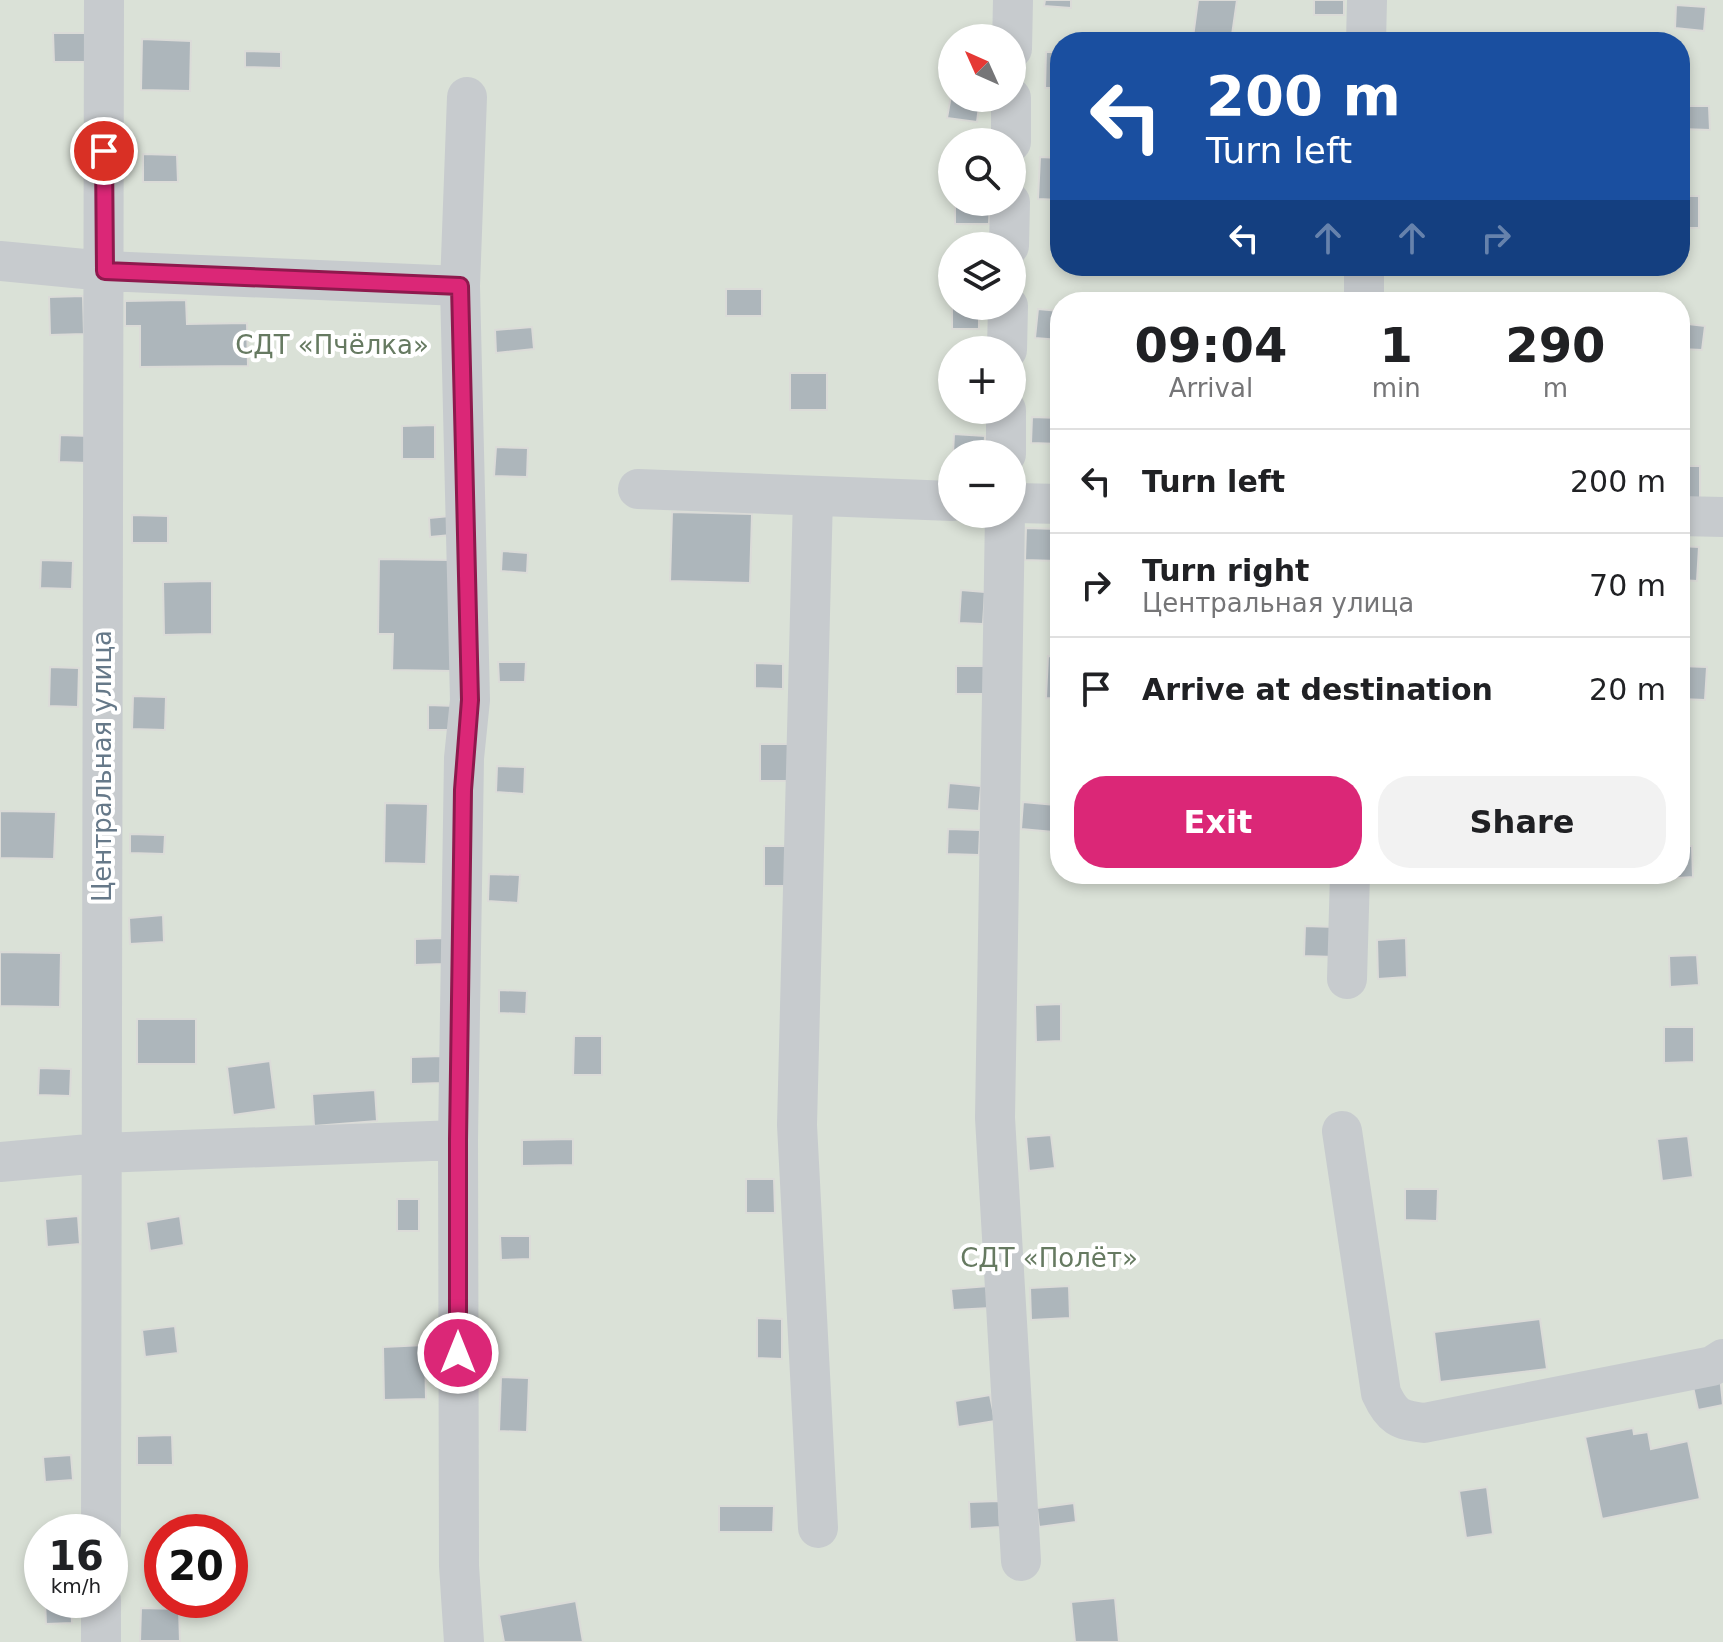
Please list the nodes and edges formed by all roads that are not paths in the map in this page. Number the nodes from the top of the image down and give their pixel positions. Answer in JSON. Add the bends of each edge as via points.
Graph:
{"nodes":[{"id":1,"x":104,"y":0,"type":"edge"},
{"id":2,"x":1013,"y":0,"type":"edge"},
{"id":3,"x":1367,"y":0,"type":"edge"},
{"id":4,"x":1013,"y":24,"type":"edge"},
{"id":5,"x":1366,"y":32,"type":"edge"},
{"id":6,"x":467,"y":97,"type":"dead end"},
{"id":7,"x":0,"y":261,"type":"edge"},
{"id":8,"x":105,"y":271,"type":"junction"},
{"id":9,"x":460,"y":286,"type":"junction"},
{"id":10,"x":638,"y":489,"type":"dead end"},
{"id":11,"x":813,"y":496,"type":"junction"},
{"id":12,"x":938,"y":500,"type":"edge"},
{"id":13,"x":1026,"y":503,"type":"edge"},
{"id":14,"x":1050,"y":504,"type":"edge"},
{"id":15,"x":1690,"y":516,"type":"edge"},
{"id":16,"x":1723,"y":517,"type":"edge"},
{"id":17,"x":1005,"y":528,"type":"edge"},
{"id":18,"x":1350,"y":884,"type":"edge"},
{"id":19,"x":1347,"y":979,"type":"dead end"},
{"id":20,"x":1342,"y":1131,"type":"dead end"},
{"id":21,"x":458,"y":1140,"type":"junction"},
{"id":22,"x":100,"y":1153,"type":"junction"},
{"id":23,"x":0,"y":1162,"type":"edge"},
{"id":24,"x":1723,"y":1359,"type":"edge"},
{"id":25,"x":101,"y":1514,"type":"edge"},
{"id":26,"x":818,"y":1528,"type":"dead end"},
{"id":27,"x":1021,"y":1561,"type":"dead end"},
{"id":28,"x":101,"y":1618,"type":"edge"},
{"id":29,"x":101,"y":1642,"type":"edge"},
{"id":30,"x":464,"y":1642,"type":"edge"}],
"edges":[{"from":1,"to":8,"type":"street","name":"Центральная улица"},
{"from":2,"to":4,"type":"street"},
{"from":3,"to":5,"type":"street"},
{"from":6,"to":9,"type":"street"},
{"from":7,"to":8,"type":"street"},
{"from":8,"to":9,"type":"street"},
{"from":8,"to":22,"type":"street","name":"Центральная улица"},
{"from":9,"to":21,"type":"street","via":[[470,700],[464,758]]},
{"from":10,"to":11,"type":"street"},
{"from":11,"to":12,"type":"street"},
{"from":11,"to":26,"type":"street","via":[[797,1125]]},
{"from":13,"to":14,"type":"street"},
{"from":15,"to":16,"type":"street"},
{"from":17,"to":27,"type":"street","via":[[995,1118]]},
{"from":18,"to":19,"type":"street"},
{"from":20,"to":24,"type":"street","via":[[1381,1393],[1402,1421],[1424,1423],[1712,1366]]},
{"from":21,"to":22,"type":"street"},
{"from":21,"to":30,"type":"street","via":[[459,1566]]},
{"from":22,"to":23,"type":"street"},
{"from":22,"to":25,"type":"street","name":"Центральная улица"},
{"from":28,"to":29,"type":"street"}]}
